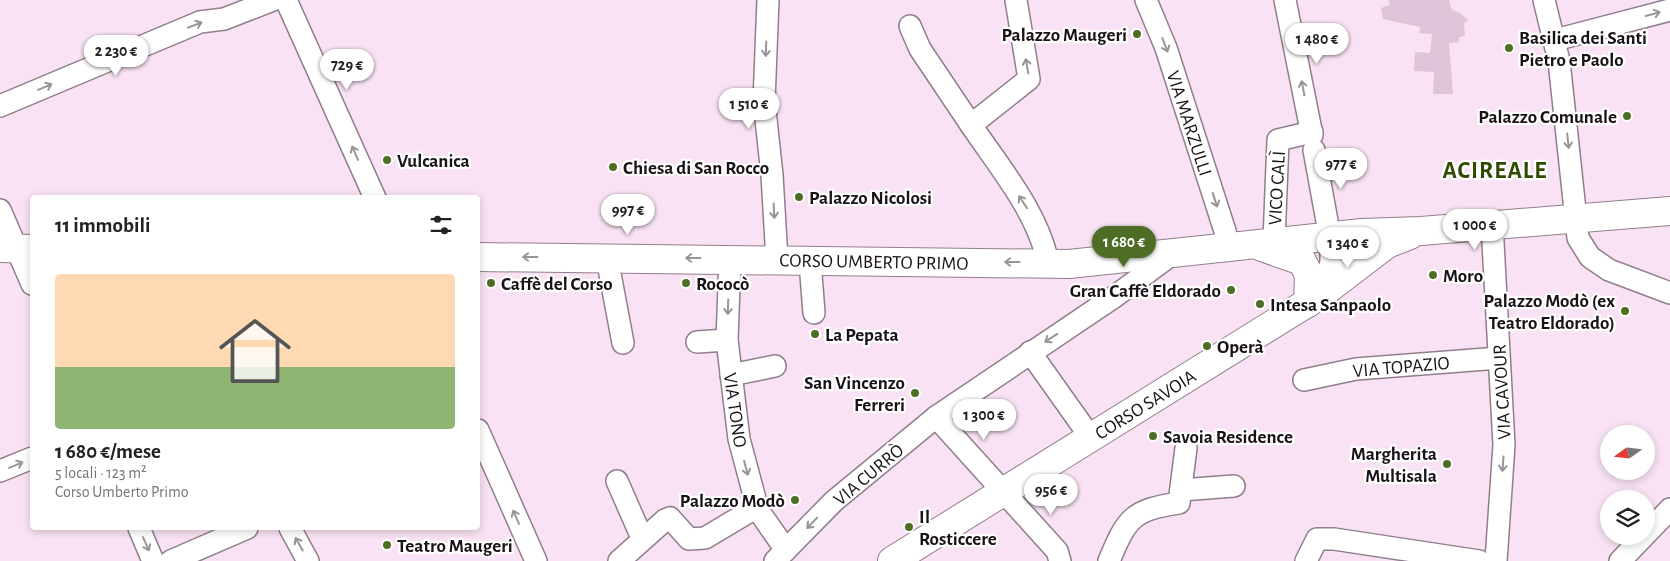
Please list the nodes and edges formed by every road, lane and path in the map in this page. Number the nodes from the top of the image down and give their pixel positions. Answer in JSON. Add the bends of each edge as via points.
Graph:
{"nodes":[{"id":1,"x":273,"y":0,"type":"edge"},
{"id":2,"x":286,"y":0,"type":"edge"},
{"id":3,"x":768,"y":0,"type":"edge"},
{"id":4,"x":1016,"y":0,"type":"edge"},
{"id":5,"x":1146,"y":0,"type":"edge"},
{"id":6,"x":1286,"y":0,"type":"edge"},
{"id":7,"x":1544,"y":0,"type":"edge"},
{"id":8,"x":1670,"y":10,"type":"edge"},
{"id":9,"x":910,"y":26,"type":"dead end"},
{"id":10,"x":1555,"y":40,"type":"junction"},
{"id":11,"x":0,"y":105,"type":"edge"},
{"id":12,"x":971,"y":125,"type":"junction"},
{"id":13,"x":1313,"y":139,"type":"junction"},
{"id":14,"x":374,"y":195,"type":"edge"},
{"id":15,"x":0,"y":210,"type":"edge"},
{"id":16,"x":1670,"y":211,"type":"edge"},
{"id":17,"x":1576,"y":217,"type":"junction"},
{"id":18,"x":1492,"y":224,"type":"junction"},
{"id":19,"x":1421,"y":231,"type":"junction"},
{"id":20,"x":1330,"y":236,"type":"junction"},
{"id":21,"x":1266,"y":242,"type":"junction"},
{"id":22,"x":1228,"y":247,"type":"junction"},
{"id":23,"x":16,"y":248,"type":"edge"},
{"id":24,"x":1175,"y":252,"type":"junction"},
{"id":25,"x":480,"y":257,"type":"edge"},
{"id":26,"x":607,"y":258,"type":"junction"},
{"id":27,"x":730,"y":259,"type":"junction"},
{"id":28,"x":777,"y":260,"type":"junction"},
{"id":29,"x":810,"y":262,"type":"junction"},
{"id":30,"x":1048,"y":262,"type":"junction"},
{"id":31,"x":30,"y":280,"type":"edge"},
{"id":32,"x":1670,"y":293,"type":"edge"},
{"id":33,"x":1314,"y":299,"type":"junction"},
{"id":34,"x":814,"y":313,"type":"dead end"},
{"id":35,"x":727,"y":340,"type":"junction"},
{"id":36,"x":697,"y":342,"type":"dead end"},
{"id":37,"x":623,"y":343,"type":"dead end"},
{"id":38,"x":1030,"y":352,"type":"junction"},
{"id":39,"x":1499,"y":358,"type":"junction"},
{"id":40,"x":775,"y":366,"type":"dead end"},
{"id":41,"x":731,"y":375,"type":"junction"},
{"id":42,"x":1304,"y":380,"type":"dead end"},
{"id":43,"x":936,"y":417,"type":"junction"},
{"id":44,"x":480,"y":435,"type":"edge"},
{"id":45,"x":1091,"y":438,"type":"junction"},
{"id":46,"x":1186,"y":448,"type":"dead end"},
{"id":47,"x":30,"y":459,"type":"edge"},
{"id":48,"x":0,"y":471,"type":"edge"},
{"id":49,"x":617,"y":481,"type":"dead end"},
{"id":50,"x":1234,"y":486,"type":"dead end"},
{"id":51,"x":1181,"y":490,"type":"junction"},
{"id":52,"x":1005,"y":491,"type":"junction"},
{"id":53,"x":757,"y":507,"type":"junction"},
{"id":54,"x":1670,"y":509,"type":"edge"},
{"id":55,"x":1655,"y":525,"type":"edge"},
{"id":56,"x":140,"y":530,"type":"edge"},
{"id":57,"x":242,"y":530,"type":"edge"},
{"id":58,"x":291,"y":530,"type":"edge"},
{"id":59,"x":642,"y":538,"type":"junction"},
{"id":60,"x":1635,"y":545,"type":"edge"},
{"id":61,"x":781,"y":555,"type":"edge"},
{"id":62,"x":153,"y":561,"type":"edge"},
{"id":63,"x":171,"y":561,"type":"edge"},
{"id":64,"x":308,"y":561,"type":"edge"},
{"id":65,"x":536,"y":561,"type":"edge"},
{"id":66,"x":619,"y":561,"type":"edge"},
{"id":67,"x":892,"y":561,"type":"edge"},
{"id":68,"x":1060,"y":561,"type":"edge"},
{"id":69,"x":1109,"y":561,"type":"edge"},
{"id":70,"x":1306,"y":561,"type":"edge"},
{"id":71,"x":1479,"y":561,"type":"edge"},
{"id":72,"x":1496,"y":561,"type":"edge"},
{"id":73,"x":1620,"y":561,"type":"edge"}],
"edges":[{"from":11,"to":1,"type":"street","one_way":true,"via":[[200,22],[224,19]]},
{"from":14,"to":2,"type":"street","one_way":true},
{"from":3,"to":28,"type":"street","one_way":true,"via":[[764,101]]},
{"from":12,"to":4,"type":"street","one_way":true,"via":[[1029,79]]},
{"from":5,"to":22,"type":"street","name":"VIA MARZULLI","one_way":true,"via":[[1166,48]]},
{"from":13,"to":6,"type":"street","one_way":true},
{"from":7,"to":10,"type":"street"},
{"from":10,"to":8,"type":"street","one_way":true},
{"from":9,"to":12,"type":"street","via":[[920,49]]},
{"from":10,"to":17,"type":"street","one_way":true},
{"from":30,"to":12,"type":"street","one_way":true,"via":[[1044,244],[1028,209]]},
{"from":13,"to":20,"type":"street"},
{"from":13,"to":21,"type":"street","name":"VICO CALÌ","via":[[1278,140]]},
{"from":15,"to":23,"type":"street"},
{"from":16,"to":17,"type":"street"},
{"from":17,"to":18,"type":"street"},
{"from":17,"to":32,"type":"street","via":[[1578,238],[1590,257],[1609,270]]},
{"from":18,"to":19,"type":"street"},
{"from":18,"to":39,"type":"street","name":"VIA CAVOUR"},
{"from":19,"to":20,"type":"street","name":"CORSO UMBERTO PRIMO"},
{"from":19,"to":33,"type":"street","name":"CORSO SAVOIA","via":[[1387,244]]},
{"from":20,"to":21,"type":"street","name":"CORSO UMBERTO PRIMO"},
{"from":20,"to":33,"type":"street","via":[[1331,263]]},
{"from":21,"to":22,"type":"street","name":"CORSO UMBERTO PRIMO"},
{"from":21,"to":33,"type":"street","via":[[1302,261]]},
{"from":22,"to":24,"type":"street","name":"CORSO UMBERTO PRIMO"},
{"from":23,"to":31,"type":"street"},
{"from":24,"to":30,"type":"street","name":"CORSO UMBERTO PRIMO","via":[[1069,264]]},
{"from":24,"to":38,"type":"street","name":"VIA CURRÒ","one_way":true},
{"from":26,"to":25,"type":"street","name":"CORSO UMBERTO PRIMO","one_way":true},
{"from":27,"to":26,"type":"street","name":"CORSO UMBERTO PRIMO","one_way":true},
{"from":26,"to":37,"type":"street"},
{"from":27,"to":28,"type":"street","name":"CORSO UMBERTO PRIMO"},
{"from":27,"to":35,"type":"street","name":"VIA TONO","one_way":true},
{"from":28,"to":29,"type":"street","name":"CORSO UMBERTO PRIMO"},
{"from":30,"to":29,"type":"street","name":"CORSO UMBERTO PRIMO","one_way":true},
{"from":29,"to":34,"type":"street"},
{"from":33,"to":45,"type":"street","name":"CORSO SAVOIA"},
{"from":35,"to":36,"type":"street"},
{"from":35,"to":41,"type":"street","name":"VIA TONO"},
{"from":38,"to":43,"type":"street","name":"VIA CURRÒ"},
{"from":38,"to":45,"type":"street"},
{"from":39,"to":42,"type":"street","name":"VIA TOPAZIO","via":[[1356,369]]},
{"from":39,"to":72,"type":"street","name":"VIA CAVOUR","one_way":true,"via":[[1504,444]]},
{"from":40,"to":41,"type":"street"},
{"from":41,"to":53,"type":"street","name":"VIA TONO","one_way":true,"via":[[739,439]]},
{"from":43,"to":52,"type":"street"},
{"from":43,"to":61,"type":"street","name":"VIA CURRÒ","one_way":true,"via":[[834,501]]},
{"from":65,"to":44,"type":"street","one_way":true},
{"from":45,"to":52,"type":"street","name":"CORSO SAVOIA"},
{"from":46,"to":51,"type":"street"},
{"from":48,"to":47,"type":"street","one_way":true},
{"from":49,"to":59,"type":"street"},
{"from":50,"to":51,"type":"street"},
{"from":51,"to":69,"type":"street","via":[[1179,503],[1142,512],[1132,519],[1124,527]]},
{"from":52,"to":67,"type":"street","name":"CORSO SAVOIA"},
{"from":52,"to":68,"type":"street","via":[[1057,551]]},
{"from":53,"to":59,"type":"street","via":[[702,539],[689,539],[670,518]]},
{"from":53,"to":61,"type":"street","name":"VIA TONO"},
{"from":54,"to":55,"type":"street"},
{"from":56,"to":62,"type":"street","one_way":true},
{"from":57,"to":63,"type":"street"},
{"from":64,"to":58,"type":"street","one_way":true},
{"from":59,"to":66,"type":"street"},
{"from":60,"to":73,"type":"street"},
{"from":70,"to":71,"type":"street","via":[[1316,539],[1334,538]]}]}
